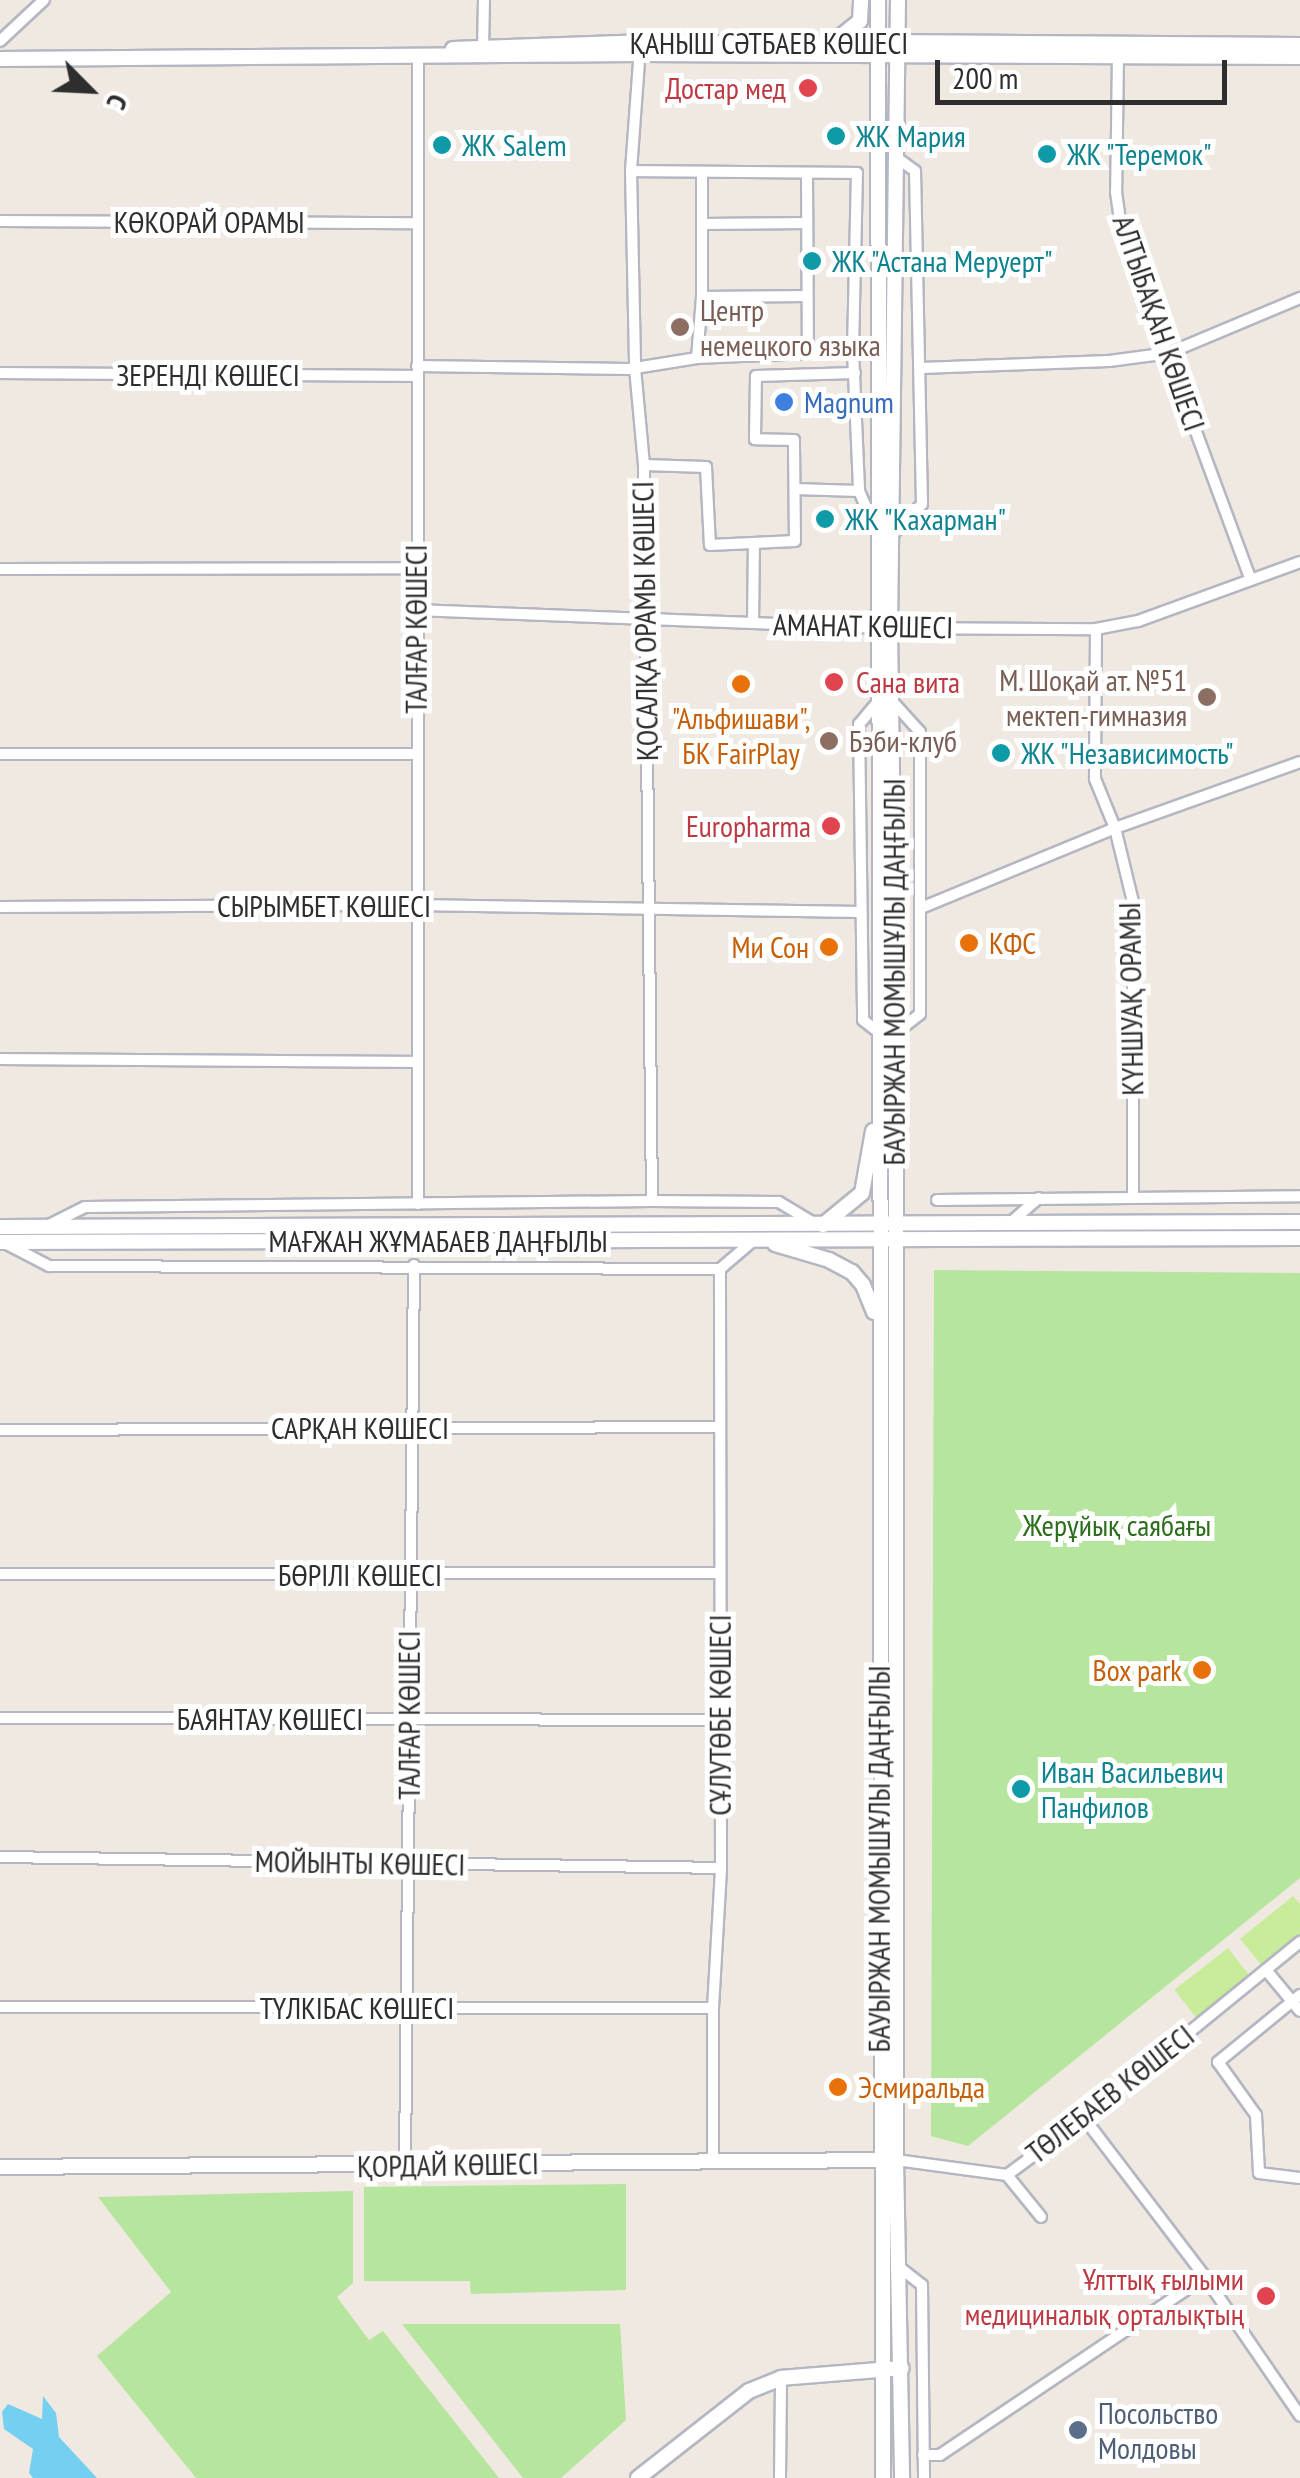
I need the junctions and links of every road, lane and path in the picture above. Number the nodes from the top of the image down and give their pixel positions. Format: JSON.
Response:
{"nodes":[{"id":1,"x":44,"y":0,"type":"edge"},
{"id":2,"x":484,"y":0,"type":"edge"},
{"id":3,"x":862,"y":0,"type":"edge"},
{"id":4,"x":878,"y":0,"type":"edge"},
{"id":5,"x":898,"y":0,"type":"edge"},
{"id":6,"x":0,"y":41,"type":"edge"},
{"id":7,"x":1300,"y":45,"type":"edge"},
{"id":8,"x":818,"y":46,"type":"junction"},
{"id":9,"x":640,"y":48,"type":"junction"},
{"id":10,"x":878,"y":48,"type":"junction"},
{"id":11,"x":898,"y":48,"type":"junction"},
{"id":12,"x":483,"y":51,"type":"junction"},
{"id":13,"x":418,"y":54,"type":"junction"},
{"id":14,"x":1118,"y":57,"type":"junction"},
{"id":15,"x":1300,"y":57,"type":"edge"},
{"id":16,"x":0,"y":59,"type":"edge"},
{"id":17,"x":897,"y":158,"type":"junction"},
{"id":18,"x":632,"y":171,"type":"junction"},
{"id":19,"x":702,"y":173,"type":"junction"},
{"id":20,"x":807,"y":174,"type":"junction"},
{"id":21,"x":0,"y":221,"type":"edge"},
{"id":22,"x":418,"y":223,"type":"junction"},
{"id":23,"x":808,"y":223,"type":"junction"},
{"id":24,"x":702,"y":224,"type":"junction"},
{"id":25,"x":855,"y":250,"type":"junction"},
{"id":26,"x":877,"y":250,"type":"junction"},
{"id":27,"x":808,"y":296,"type":"junction"},
{"id":28,"x":702,"y":297,"type":"junction"},
{"id":29,"x":1300,"y":298,"type":"edge"},
{"id":30,"x":808,"y":351,"type":"junction"},
{"id":31,"x":852,"y":351,"type":"junction"},
{"id":32,"x":1169,"y":353,"type":"junction"},
{"id":33,"x":697,"y":358,"type":"junction"},
{"id":34,"x":636,"y":368,"type":"junction"},
{"id":35,"x":920,"y":368,"type":"junction"},
{"id":36,"x":417,"y":371,"type":"junction"},
{"id":37,"x":0,"y":373,"type":"edge"},
{"id":38,"x":855,"y":373,"type":"junction"},
{"id":39,"x":644,"y":466,"type":"junction"},
{"id":40,"x":795,"y":489,"type":"junction"},
{"id":41,"x":859,"y":491,"type":"junction"},
{"id":42,"x":884,"y":533,"type":"junction"},
{"id":43,"x":754,"y":543,"type":"junction"},
{"id":44,"x":1300,"y":562,"type":"edge"},
{"id":45,"x":416,"y":568,"type":"junction"},
{"id":46,"x":0,"y":569,"type":"edge"},
{"id":47,"x":1251,"y":580,"type":"junction"},
{"id":48,"x":415,"y":610,"type":"junction"},
{"id":49,"x":646,"y":619,"type":"junction"},
{"id":50,"x":753,"y":624,"type":"junction"},
{"id":51,"x":883,"y":628,"type":"junction"},
{"id":52,"x":1096,"y":629,"type":"junction"},
{"id":53,"x":893,"y":702,"type":"junction"},
{"id":54,"x":876,"y":704,"type":"junction"},
{"id":55,"x":0,"y":754,"type":"edge"},
{"id":56,"x":416,"y":754,"type":"junction"},
{"id":57,"x":1300,"y":762,"type":"edge"},
{"id":58,"x":1115,"y":828,"type":"junction"},
{"id":59,"x":416,"y":905,"type":"junction"},
{"id":60,"x":0,"y":906,"type":"edge"},
{"id":61,"x":921,"y":908,"type":"junction"},
{"id":62,"x":648,"y":909,"type":"junction"},
{"id":63,"x":861,"y":912,"type":"junction"},
{"id":64,"x":878,"y":1031,"type":"junction"},
{"id":65,"x":896,"y":1033,"type":"junction"},
{"id":66,"x":0,"y":1059,"type":"edge"},
{"id":67,"x":417,"y":1062,"type":"junction"},
{"id":68,"x":878,"y":1116,"type":"junction"},
{"id":69,"x":1133,"y":1196,"type":"junction"},
{"id":70,"x":1300,"y":1196,"type":"edge"},
{"id":71,"x":1040,"y":1197,"type":"junction"},
{"id":72,"x":937,"y":1200,"type":"dead end"},
{"id":73,"x":652,"y":1201,"type":"junction"},
{"id":74,"x":418,"y":1204,"type":"junction"},
{"id":75,"x":1300,"y":1222,"type":"edge"},
{"id":76,"x":1008,"y":1224,"type":"junction"},
{"id":77,"x":820,"y":1225,"type":"junction"},
{"id":78,"x":45,"y":1227,"type":"junction"},
{"id":79,"x":877,"y":1232,"type":"junction"},
{"id":80,"x":893,"y":1232,"type":"junction"},
{"id":81,"x":1,"y":1237,"type":"edge"},
{"id":82,"x":1300,"y":1238,"type":"edge"},
{"id":83,"x":760,"y":1240,"type":"junction"},
{"id":84,"x":414,"y":1265,"type":"junction"},
{"id":85,"x":720,"y":1268,"type":"junction"},
{"id":86,"x":878,"y":1322,"type":"junction"},
{"id":87,"x":414,"y":1428,"type":"junction"},
{"id":88,"x":720,"y":1428,"type":"junction"},
{"id":89,"x":0,"y":1430,"type":"edge"},
{"id":90,"x":720,"y":1573,"type":"junction"},
{"id":91,"x":0,"y":1574,"type":"edge"},
{"id":92,"x":410,"y":1576,"type":"junction"},
{"id":93,"x":0,"y":1718,"type":"edge"},
{"id":94,"x":408,"y":1720,"type":"junction"},
{"id":95,"x":720,"y":1720,"type":"junction"},
{"id":96,"x":0,"y":1856,"type":"edge"},
{"id":97,"x":409,"y":1864,"type":"junction"},
{"id":98,"x":721,"y":1868,"type":"junction"},
{"id":99,"x":1300,"y":1942,"type":"edge"},
{"id":100,"x":1266,"y":1970,"type":"junction"},
{"id":101,"x":1297,"y":2003,"type":"edge"},
{"id":102,"x":0,"y":2006,"type":"edge"},
{"id":103,"x":406,"y":2008,"type":"junction"},
{"id":104,"x":713,"y":2008,"type":"junction"},
{"id":105,"x":1084,"y":2118,"type":"junction"},
{"id":106,"x":879,"y":2160,"type":"junction"},
{"id":107,"x":896,"y":2160,"type":"junction"},
{"id":108,"x":713,"y":2161,"type":"junction"},
{"id":109,"x":405,"y":2166,"type":"junction"},
{"id":110,"x":0,"y":2167,"type":"edge"},
{"id":111,"x":1007,"y":2175,"type":"junction"},
{"id":112,"x":1300,"y":2178,"type":"edge"},
{"id":113,"x":1040,"y":2217,"type":"dead end"},
{"id":114,"x":900,"y":2267,"type":"junction"},
{"id":115,"x":1206,"y":2278,"type":"junction"},
{"id":116,"x":902,"y":2368,"type":"junction"},
{"id":117,"x":882,"y":2369,"type":"junction"},
{"id":118,"x":781,"y":2378,"type":"junction"},
{"id":119,"x":1300,"y":2416,"type":"edge"},
{"id":120,"x":924,"y":2455,"type":"junction"},
{"id":121,"x":638,"y":2478,"type":"edge"},
{"id":122,"x":780,"y":2478,"type":"edge"},
{"id":123,"x":883,"y":2478,"type":"edge"},
{"id":124,"x":902,"y":2478,"type":"edge"},
{"id":125,"x":924,"y":2478,"type":"edge"}],
"edges":[{"from":1,"to":6,"type":"street"},
{"from":2,"to":12,"type":"street"},
{"from":3,"to":8,"type":"main road"},
{"from":4,"to":10,"type":"main road","name":"БАУЫРЖАН МОМЫШҰЛЫ ДАҢҒЫЛЫ"},
{"from":5,"to":11,"type":"main road","name":"БАУЫРЖАН МОМЫШҰЛЫ ДАҢҒЫЛЫ"},
{"from":7,"to":11,"type":"main road","name":"ҚАНЫШ СӘТБАЕВ КӨШЕСІ"},
{"from":8,"to":9,"type":"main road","name":"ҚАНЫШ СӘТБАЕВ КӨШЕСІ"},
{"from":8,"to":10,"type":"main road","name":"ҚАНЫШ СӘТБАЕВ КӨШЕСІ"},
{"from":9,"to":10,"type":"main road","name":"ҚАНЫШ СӘТБАЕВ КӨШЕСІ"},
{"from":9,"to":12,"type":"main road","name":"ҚАНЫШ СӘТБАЕВ КӨШЕСІ"},
{"from":9,"to":18,"type":"street","name":"ҚОСАЛҚА ОРАМЫ КӨШЕСІ"},
{"from":10,"to":11,"type":"main road","name":"ҚАНЫШ СӘТБАЕВ КӨШЕСІ"},
{"from":10,"to":26,"type":"main road","name":"БАУЫРЖАН МОМЫШҰЛЫ ДАҢҒЫЛЫ"},
{"from":11,"to":14,"type":"main road","name":"ҚАНЫШ СӘТБАЕВ КӨШЕСІ"},
{"from":11,"to":17,"type":"main road","name":"БАУЫРЖАН МОМЫШҰЛЫ ДАҢҒЫЛЫ"},
{"from":12,"to":13,"type":"main road","name":"ҚАНЫШ СӘТБАЕВ КӨШЕСІ"},
{"from":13,"to":16,"type":"main road","name":"ҚАНЫШ СӘТБАЕВ КӨШЕСІ"},
{"from":13,"to":22,"type":"street","name":"ТАЛҒАР КӨШЕСІ"},
{"from":14,"to":15,"type":"main road","name":"ҚАНЫШ СӘТБАЕВ КӨШЕСІ"},
{"from":14,"to":32,"type":"street","name":"АЛТЫБАҚАН КӨШЕСІ"},
{"from":17,"to":35,"type":"street"},
{"from":17,"to":42,"type":"main road","name":"БАУЫРЖАН МОМЫШҰЛЫ ДАҢҒЫЛЫ"},
{"from":18,"to":19,"type":"street"},
{"from":18,"to":34,"type":"street","name":"ҚОСАЛҚА ОРАМЫ КӨШЕСІ"},
{"from":19,"to":20,"type":"street"},
{"from":19,"to":24,"type":"street"},
{"from":20,"to":23,"type":"street"},
{"from":20,"to":25,"type":"street"},
{"from":21,"to":22,"type":"street","name":"КӨКОРАЙ ОРАМЫ"},
{"from":22,"to":36,"type":"street","name":"ТАЛҒАР КӨШЕСІ"},
{"from":23,"to":24,"type":"street"},
{"from":23,"to":27,"type":"street"},
{"from":24,"to":28,"type":"street"},
{"from":25,"to":26,"type":"street"},
{"from":25,"to":31,"type":"street"},
{"from":26,"to":42,"type":"main road","name":"БАУЫРЖАН МОМЫШҰЛЫ ДАҢҒЫЛЫ"},
{"from":27,"to":28,"type":"street"},
{"from":27,"to":30,"type":"street"},
{"from":28,"to":33,"type":"street"},
{"from":29,"to":32,"type":"street"},
{"from":30,"to":31,"type":"street","name":"ЗЕРЕНДІ КӨШЕСІ"},
{"from":30,"to":33,"type":"street","name":"ЗЕРЕНДІ КӨШЕСІ"},
{"from":31,"to":38,"type":"street"},
{"from":32,"to":35,"type":"street"},
{"from":32,"to":47,"type":"street","name":"АЛТЫБАҚАН КӨШЕСІ"},
{"from":33,"to":34,"type":"street","name":"ЗЕРЕНДІ КӨШЕСІ"},
{"from":34,"to":36,"type":"street","name":"ЗЕРЕНДІ КӨШЕСІ"},
{"from":34,"to":39,"type":"street","name":"ҚОСАЛҚА ОРАМЫ КӨШЕСІ"},
{"from":35,"to":42,"type":"street"},
{"from":36,"to":37,"type":"street","name":"ЗЕРЕНДІ КӨШЕСІ"},
{"from":36,"to":45,"type":"street","name":"ТАЛҒАР КӨШЕСІ"},
{"from":38,"to":40,"type":"street"},
{"from":38,"to":41,"type":"street"},
{"from":39,"to":43,"type":"street"},
{"from":39,"to":49,"type":"street","name":"ҚОСАЛҚА ОРАМЫ КӨШЕСІ"},
{"from":40,"to":41,"type":"street"},
{"from":40,"to":43,"type":"street"},
{"from":41,"to":42,"type":"street"},
{"from":42,"to":51,"type":"main road","name":"БАУЫРЖАН МОМЫШҰЛЫ ДАҢҒЫЛЫ"},
{"from":43,"to":50,"type":"street"},
{"from":44,"to":47,"type":"street","name":"АМАНАТ КӨШЕСІ"},
{"from":45,"to":46,"type":"street"},
{"from":45,"to":48,"type":"street","name":"ТАЛҒАР КӨШЕСІ"},
{"from":47,"to":52,"type":"street","name":"АМАНАТ КӨШЕСІ"},
{"from":48,"to":49,"type":"street","name":"АМАНАТ КӨШЕСІ"},
{"from":48,"to":56,"type":"street","name":"ТАЛҒАР КӨШЕСІ"},
{"from":49,"to":50,"type":"street","name":"АМАНАТ КӨШЕСІ"},
{"from":49,"to":62,"type":"street","name":"ҚОСАЛҚА ОРАМЫ КӨШЕСІ"},
{"from":50,"to":51,"type":"street","name":"АМАНАТ КӨШЕСІ"},
{"from":51,"to":52,"type":"street","name":"АМАНАТ КӨШЕСІ"},
{"from":51,"to":53,"type":"main road","name":"БАУЫРЖАН МОМЫШҰЛЫ ДАҢҒЫЛЫ"},
{"from":51,"to":54,"type":"main road","name":"БАУЫРЖАН МОМЫШҰЛЫ ДАҢҒЫЛЫ"},
{"from":52,"to":58,"type":"street","name":"КҮНШУАҚ ОРАМЫ"},
{"from":53,"to":61,"type":"street"},
{"from":53,"to":65,"type":"main road","name":"БАУЫРЖАН МОМЫШҰЛЫ ДАҢҒЫЛЫ"},
{"from":54,"to":63,"type":"street"},
{"from":54,"to":64,"type":"main road","name":"БАУЫРЖАН МОМЫШҰЛЫ ДАҢҒЫЛЫ"},
{"from":55,"to":56,"type":"street"},
{"from":56,"to":59,"type":"street","name":"ТАЛҒАР КӨШЕСІ"},
{"from":57,"to":58,"type":"street"},
{"from":58,"to":61,"type":"street"},
{"from":58,"to":69,"type":"street","name":"КҮНШУАҚ ОРАМЫ"},
{"from":59,"to":60,"type":"street","name":"СЫРЫМБЕТ КӨШЕСІ"},
{"from":59,"to":62,"type":"street","name":"СЫРЫМБЕТ КӨШЕСІ"},
{"from":59,"to":67,"type":"street","name":"ТАЛҒАР КӨШЕСІ"},
{"from":61,"to":65,"type":"street"},
{"from":62,"to":63,"type":"street","name":"СЫРЫМБЕТ КӨШЕСІ"},
{"from":62,"to":73,"type":"street","name":"ҚОСАЛҚА ОРАМЫ КӨШЕСІ"},
{"from":63,"to":64,"type":"street"},
{"from":64,"to":68,"type":"main road","name":"БАУЫРЖАН МОМЫШҰЛЫ ДАҢҒЫЛЫ"},
{"from":65,"to":80,"type":"main road","name":"БАУЫРЖАН МОМЫШҰЛЫ ДАҢҒЫЛЫ"},
{"from":66,"to":67,"type":"street"},
{"from":67,"to":74,"type":"street","name":"ТАЛҒАР КӨШЕСІ"},
{"from":68,"to":77,"type":"main road"},
{"from":68,"to":79,"type":"main road","name":"БАУЫРЖАН МОМЫШҰЛЫ ДАҢҒЫЛЫ"},
{"from":69,"to":70,"type":"street"},
{"from":69,"to":71,"type":"street"},
{"from":71,"to":72,"type":"street"},
{"from":71,"to":76,"type":"street"},
{"from":73,"to":74,"type":"street","name":"МАҒЖАН ЖҰМАБАЕВ ДАҢҒЫЛЫ"},
{"from":73,"to":77,"type":"street","name":"МАҒЖАН ЖҰМАБАЕВ ДАҢҒЫЛЫ"},
{"from":74,"to":78,"type":"street","name":"МАҒЖАН ЖҰМАБАЕВ ДАҢҒЫЛЫ"},
{"from":75,"to":76,"type":"main road"},
{"from":76,"to":80,"type":"main road"},
{"from":77,"to":78,"type":"main road","name":"МАҒЖАН ЖҰМАБАЕВ ДАҢҒЫЛЫ"},
{"from":77,"to":79,"type":"main road","name":"МАҒЖАН ЖҰМАБАЕВ ДАҢҒЫЛЫ"},
{"from":78,"to":81,"type":"main road","name":"МАҒЖАН ЖҰМАБАЕВ ДАҢҒЫЛЫ"},
{"from":79,"to":80,"type":"main road"},
{"from":79,"to":83,"type":"main road","name":"МАҒЖАН ЖҰМАБАЕВ ДАҢҒЫЛЫ"},
{"from":79,"to":86,"type":"main road","name":"БАУЫРЖАН МОМЫШҰЛЫ ДАҢҒЫЛЫ"},
{"from":80,"to":82,"type":"main road"},
{"from":80,"to":107,"type":"main road","name":"БАУЫРЖАН МОМЫШҰЛЫ ДАҢҒЫЛЫ"},
{"from":81,"to":83,"type":"main road","name":"МАҒЖАН ЖҰМАБАЕВ ДАҢҒЫЛЫ"},
{"from":81,"to":84,"type":"street"},
{"from":83,"to":85,"type":"street"},
{"from":83,"to":86,"type":"main road"},
{"from":84,"to":85,"type":"street"},
{"from":84,"to":87,"type":"street","name":"ТАЛҒАР КӨШЕСІ"},
{"from":85,"to":88,"type":"street","name":"СҰЛУТӨБЕ КӨШЕСІ"},
{"from":86,"to":106,"type":"main road","name":"БАУЫРЖАН МОМЫШҰЛЫ ДАҢҒЫЛЫ"},
{"from":87,"to":88,"type":"street","name":"САРҚАН КӨШЕСІ"},
{"from":87,"to":89,"type":"street","name":"САРҚАН КӨШЕСІ"},
{"from":87,"to":92,"type":"street","name":"ТАЛҒАР КӨШЕСІ"},
{"from":88,"to":90,"type":"street","name":"СҰЛУТӨБЕ КӨШЕСІ"},
{"from":90,"to":92,"type":"street","name":"БӨРІЛІ КӨШЕСІ"},
{"from":90,"to":95,"type":"street","name":"СҰЛУТӨБЕ КӨШЕСІ"},
{"from":91,"to":92,"type":"street","name":"БӨРІЛІ КӨШЕСІ"},
{"from":92,"to":94,"type":"street","name":"ТАЛҒАР КӨШЕСІ"},
{"from":93,"to":94,"type":"street","name":"БАЯНТАУ КӨШЕСІ"},
{"from":94,"to":95,"type":"street","name":"БАЯНТАУ КӨШЕСІ"},
{"from":94,"to":97,"type":"street","name":"ТАЛҒАР КӨШЕСІ"},
{"from":95,"to":98,"type":"street","name":"СҰЛУТӨБЕ КӨШЕСІ"},
{"from":96,"to":97,"type":"street","name":"МОЙЫНТЫ КӨШЕСІ"},
{"from":97,"to":98,"type":"street","name":"МОЙЫНТЫ КӨШЕСІ"},
{"from":97,"to":103,"type":"street","name":"ТАЛҒАР КӨШЕСІ"},
{"from":98,"to":104,"type":"street","name":"СҰЛУТӨБЕ КӨШЕСІ"},
{"from":99,"to":100,"type":"street","name":"ТӨЛЕБАЕВ КӨШЕСІ"},
{"from":100,"to":101,"type":"street"},
{"from":100,"to":105,"type":"street","name":"ТӨЛЕБАЕВ КӨШЕСІ"},
{"from":101,"to":112,"type":"street"},
{"from":102,"to":103,"type":"street","name":"ТҮЛКІБАС КӨШЕСІ"},
{"from":103,"to":104,"type":"street","name":"ТҮЛКІБАС КӨШЕСІ"},
{"from":103,"to":109,"type":"street","name":"ТАЛҒАР КӨШЕСІ"},
{"from":104,"to":108,"type":"street","name":"СҰЛУТӨБЕ КӨШЕСІ"},
{"from":105,"to":111,"type":"street","name":"ТӨЛЕБАЕВ КӨШЕСІ"},
{"from":105,"to":115,"type":"street"},
{"from":106,"to":107,"type":"main road","name":"ҚОРДАЙ КӨШЕСІ"},
{"from":106,"to":108,"type":"main road","name":"ҚОРДАЙ КӨШЕСІ"},
{"from":106,"to":117,"type":"main road","name":"БАУЫРЖАН МОМЫШҰЛЫ ДАҢҒЫЛЫ"},
{"from":107,"to":111,"type":"street","name":"ТӨЛЕБАЕВ КӨШЕСІ"},
{"from":107,"to":114,"type":"main road","name":"БАУЫРЖАН МОМЫШҰЛЫ ДАҢҒЫЛЫ"},
{"from":108,"to":109,"type":"main road","name":"ҚОРДАЙ КӨШЕСІ"},
{"from":109,"to":110,"type":"main road","name":"ҚОРДАЙ КӨШЕСІ"},
{"from":111,"to":113,"type":"street"},
{"from":114,"to":116,"type":"main road","name":"БАУЫРЖАН МОМЫШҰЛЫ ДАҢҒЫЛЫ"},
{"from":114,"to":120,"type":"street"},
{"from":115,"to":119,"type":"street"},
{"from":115,"to":120,"type":"street"},
{"from":116,"to":117,"type":"main road"},
{"from":116,"to":124,"type":"main road","name":"БАУЫРЖАН МОМЫШҰЛЫ ДАҢҒЫЛЫ"},
{"from":117,"to":118,"type":"main road"},
{"from":117,"to":123,"type":"main road","name":"БАУЫРЖАН МОМЫШҰЛЫ ДАҢҒЫЛЫ"},
{"from":118,"to":121,"type":"main road"},
{"from":118,"to":122,"type":"street"},
{"from":120,"to":125,"type":"street"}]}
